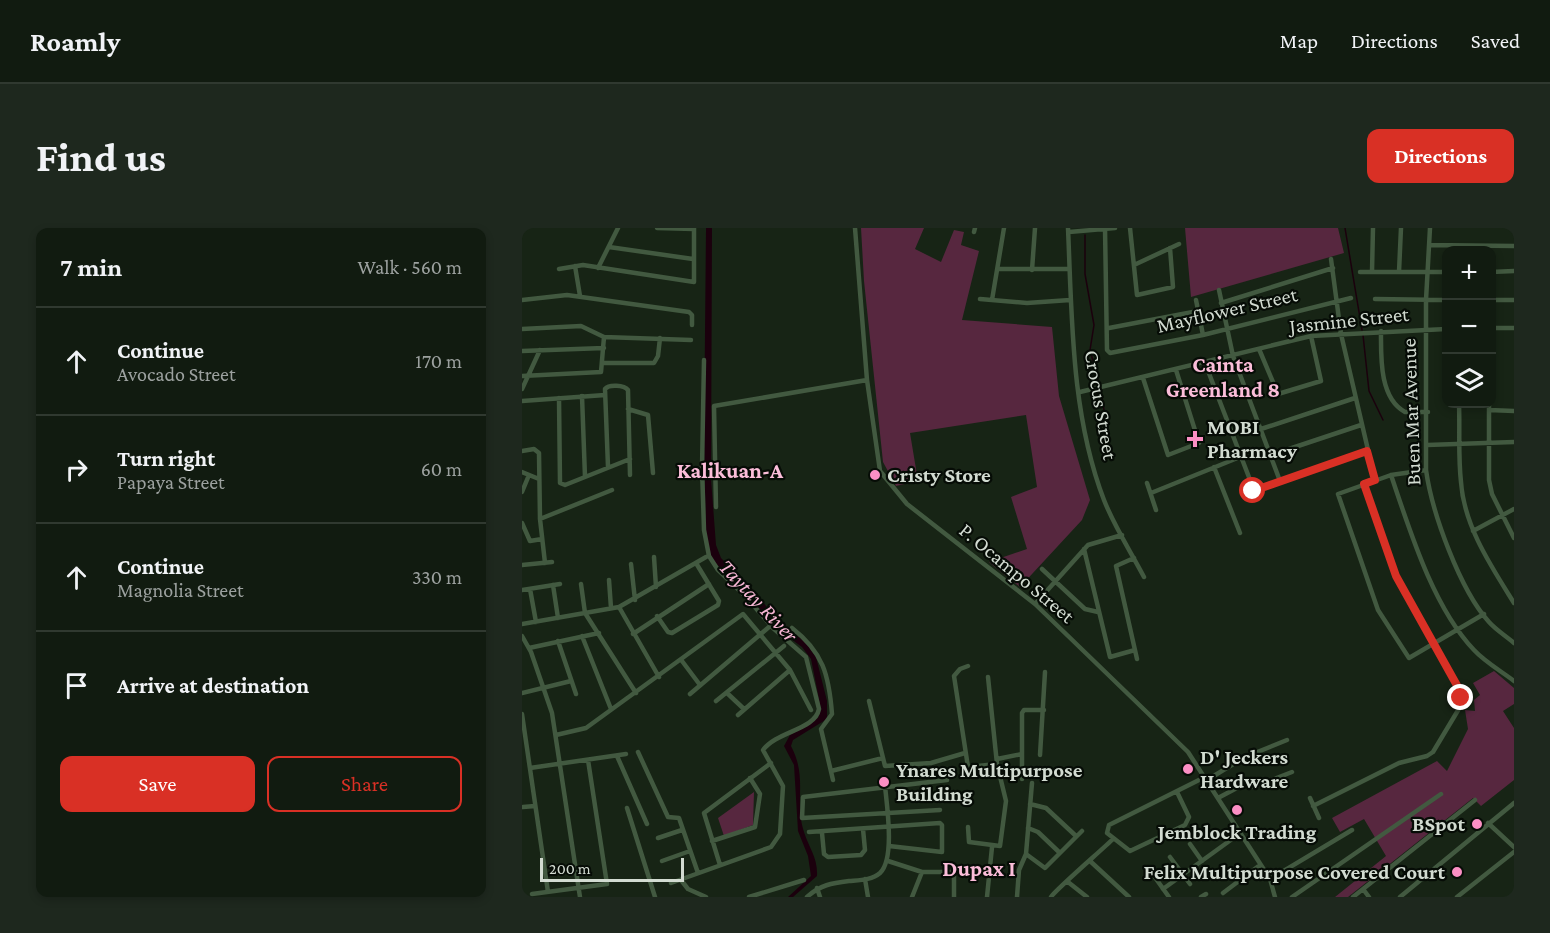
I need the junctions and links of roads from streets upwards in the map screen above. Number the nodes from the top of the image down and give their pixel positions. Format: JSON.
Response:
{"nodes":[{"id":1,"x":618,"y":228,"type":"edge"},
{"id":2,"x":657,"y":228,"type":"edge"},
{"id":3,"x":694,"y":228,"type":"edge"},
{"id":4,"x":855,"y":228,"type":"edge"},
{"id":5,"x":1004,"y":228,"type":"edge"},
{"id":6,"x":1035,"y":228,"type":"edge"},
{"id":7,"x":1115,"y":228,"type":"edge"},
{"id":8,"x":1130,"y":228,"type":"edge"},
{"id":9,"x":1373,"y":228,"type":"edge"},
{"id":10,"x":1401,"y":228,"type":"edge"},
{"id":11,"x":1430,"y":228,"type":"edge"},
{"id":12,"x":1105,"y":229,"type":"edge"},
{"id":13,"x":1069,"y":230,"type":"edge"},
{"id":14,"x":1179,"y":244,"type":"dead end"},
{"id":15,"x":1429,"y":245,"type":"junction"},
{"id":16,"x":1514,"y":246,"type":"edge"},
{"id":17,"x":609,"y":247,"type":"junction"},
{"id":18,"x":1170,"y":248,"type":"junction"},
{"id":19,"x":693,"y":259,"type":"junction"},
{"id":20,"x":1331,"y":259,"type":"dead end"},
{"id":21,"x":1134,"y":265,"type":"junction"},
{"id":22,"x":576,"y":266,"type":"junction"},
{"id":23,"x":598,"y":268,"type":"junction"},
{"id":24,"x":1333,"y":268,"type":"junction"},
{"id":25,"x":559,"y":269,"type":"dead end"},
{"id":26,"x":997,"y":269,"type":"junction"},
{"id":27,"x":1069,"y":269,"type":"junction"},
{"id":28,"x":1032,"y":270,"type":"junction"},
{"id":29,"x":1360,"y":272,"type":"dead end"},
{"id":30,"x":1372,"y":272,"type":"junction"},
{"id":31,"x":1399,"y":272,"type":"junction"},
{"id":32,"x":1428,"y":272,"type":"junction"},
{"id":33,"x":1442,"y":272,"type":"edge"},
{"id":34,"x":1496,"y":272,"type":"edge"},
{"id":35,"x":1514,"y":272,"type":"edge"},
{"id":36,"x":1218,"y":290,"type":"dead end"},
{"id":37,"x":580,"y":296,"type":"junction"},
{"id":38,"x":1351,"y":298,"type":"dead end"},
{"id":39,"x":980,"y":299,"type":"dead end"},
{"id":40,"x":1375,"y":299,"type":"dead end"},
{"id":41,"x":522,"y":300,"type":"edge"},
{"id":42,"x":992,"y":300,"type":"junction"},
{"id":43,"x":1070,"y":300,"type":"junction"},
{"id":44,"x":1196,"y":300,"type":"dead end"},
{"id":45,"x":1338,"y":300,"type":"junction"},
{"id":46,"x":1426,"y":300,"type":"junction"},
{"id":47,"x":1442,"y":300,"type":"edge"},
{"id":48,"x":1496,"y":300,"type":"edge"},
{"id":49,"x":1514,"y":300,"type":"edge"},
{"id":50,"x":1221,"y":303,"type":"junction"},
{"id":51,"x":1198,"y":311,"type":"junction"},
{"id":52,"x":692,"y":325,"type":"dead end"},
{"id":53,"x":1109,"y":328,"type":"junction"},
{"id":54,"x":1496,"y":328,"type":"edge"},
{"id":55,"x":1514,"y":328,"type":"edge"},
{"id":56,"x":522,"y":329,"type":"edge"},
{"id":57,"x":1228,"y":329,"type":"junction"},
{"id":58,"x":1425,"y":329,"type":"junction"},
{"id":59,"x":1442,"y":329,"type":"edge"},
{"id":60,"x":1381,"y":331,"type":"junction"},
{"id":61,"x":1341,"y":334,"type":"junction"},
{"id":62,"x":1203,"y":335,"type":"junction"},
{"id":63,"x":1311,"y":336,"type":"junction"},
{"id":64,"x":604,"y":337,"type":"junction"},
{"id":65,"x":660,"y":338,"type":"junction"},
{"id":66,"x":691,"y":340,"type":"dead end"},
{"id":67,"x":604,"y":348,"type":"junction"},
{"id":68,"x":1259,"y":349,"type":"junction"},
{"id":69,"x":540,"y":350,"type":"junction"},
{"id":70,"x":522,"y":351,"type":"edge"},
{"id":71,"x":1233,"y":356,"type":"junction"},
{"id":72,"x":704,"y":360,"type":"dead end"},
{"id":73,"x":603,"y":363,"type":"junction"},
{"id":74,"x":1205,"y":363,"type":"junction"},
{"id":75,"x":1176,"y":370,"type":"junction"},
{"id":76,"x":525,"y":376,"type":"edge"},
{"id":77,"x":1143,"y":378,"type":"junction"},
{"id":78,"x":867,"y":380,"type":"junction"},
{"id":79,"x":522,"y":389,"type":"edge"},
{"id":80,"x":1080,"y":392,"type":"junction"},
{"id":81,"x":605,"y":394,"type":"junction"},
{"id":82,"x":582,"y":396,"type":"junction"},
{"id":83,"x":559,"y":398,"type":"junction"},
{"id":84,"x":1355,"y":398,"type":"junction"},
{"id":85,"x":522,"y":401,"type":"edge"},
{"id":86,"x":1459,"y":408,"type":"edge"},
{"id":87,"x":628,"y":409,"type":"junction"},
{"id":88,"x":1489,"y":410,"type":"joint"},
{"id":89,"x":1514,"y":411,"type":"edge"},
{"id":90,"x":1428,"y":412,"type":"junction"},
{"id":91,"x":1361,"y":425,"type":"junction"},
{"id":92,"x":1261,"y":429,"type":"junction"},
{"id":93,"x":1488,"y":441,"type":"junction"},
{"id":94,"x":1514,"y":442,"type":"edge"},
{"id":95,"x":1461,"y":443,"type":"junction"},
{"id":96,"x":1427,"y":445,"type":"junction"},
{"id":97,"x":522,"y":451,"type":"edge"},
{"id":98,"x":1367,"y":451,"type":"junction"},
{"id":99,"x":1271,"y":455,"type":"junction"},
{"id":100,"x":1240,"y":457,"type":"junction"},
{"id":101,"x":630,"y":459,"type":"junction"},
{"id":102,"x":608,"y":467,"type":"junction"},
{"id":103,"x":1214,"y":467,"type":"junction"},
{"id":104,"x":1426,"y":470,"type":"junction"},
{"id":105,"x":522,"y":472,"type":"edge"},
{"id":106,"x":652,"y":473,"type":"dead end"},
{"id":107,"x":529,"y":475,"type":"junction"},
{"id":108,"x":630,"y":475,"type":"dead end"},
{"id":109,"x":1391,"y":475,"type":"junction"},
{"id":110,"x":585,"y":477,"type":"junction"},
{"id":111,"x":539,"y":479,"type":"junction"},
{"id":112,"x":1375,"y":480,"type":"junction"},
{"id":113,"x":1280,"y":481,"type":"junction"},
{"id":114,"x":1147,"y":483,"type":"dead end"},
{"id":115,"x":1364,"y":484,"type":"junction"},
{"id":116,"x":612,"y":490,"type":"dead end"},
{"id":117,"x":1253,"y":491,"type":"junction"},
{"id":118,"x":522,"y":492,"type":"edge"},
{"id":119,"x":1151,"y":493,"type":"junction"},
{"id":120,"x":1257,"y":498,"type":"dead end"},
{"id":121,"x":716,"y":507,"type":"dead end"},
{"id":122,"x":1514,"y":509,"type":"edge"},
{"id":123,"x":1156,"y":510,"type":"dead end"},
{"id":124,"x":1503,"y":515,"type":"junction"},
{"id":125,"x":540,"y":519,"type":"junction"},
{"id":126,"x":522,"y":524,"type":"edge"},
{"id":127,"x":1473,"y":531,"type":"junction"},
{"id":128,"x":1240,"y":533,"type":"dead end"},
{"id":129,"x":1122,"y":535,"type":"junction"},
{"id":130,"x":1514,"y":538,"type":"edge"},
{"id":131,"x":542,"y":539,"type":"junction"},
{"id":132,"x":1084,"y":549,"type":"junction"},
{"id":133,"x":654,"y":557,"type":"dead end"},
{"id":134,"x":706,"y":557,"type":"dead end"},
{"id":135,"x":1134,"y":558,"type":"junction"},
{"id":136,"x":552,"y":562,"type":"dead end"},
{"id":137,"x":545,"y":563,"type":"junction"},
{"id":138,"x":696,"y":563,"type":"junction"},
{"id":139,"x":631,"y":564,"type":"dead end"},
{"id":140,"x":522,"y":565,"type":"edge"},
{"id":141,"x":1042,"y":569,"type":"dead end"},
{"id":142,"x":1144,"y":577,"type":"dead end"},
{"id":143,"x":609,"y":580,"type":"dead end"},
{"id":144,"x":1056,"y":581,"type":"junction"},
{"id":145,"x":560,"y":584,"type":"dead end"},
{"id":146,"x":581,"y":584,"type":"dead end"},
{"id":147,"x":709,"y":584,"type":"junction"},
{"id":148,"x":553,"y":585,"type":"junction"},
{"id":149,"x":656,"y":587,"type":"junction"},
{"id":150,"x":522,"y":590,"type":"edge"},
{"id":151,"x":530,"y":590,"type":"junction"},
{"id":152,"x":635,"y":600,"type":"junction"},
{"id":153,"x":1514,"y":603,"type":"edge"},
{"id":154,"x":1035,"y":604,"type":"junction"},
{"id":155,"x":620,"y":607,"type":"junction"},
{"id":156,"x":611,"y":608,"type":"junction"},
{"id":157,"x":1098,"y":612,"type":"junction"},
{"id":158,"x":585,"y":613,"type":"junction"},
{"id":159,"x":1484,"y":614,"type":"junction"},
{"id":160,"x":657,"y":616,"type":"junction"},
{"id":161,"x":558,"y":618,"type":"junction"},
{"id":162,"x":536,"y":622,"type":"junction"},
{"id":163,"x":522,"y":624,"type":"edge"},
{"id":164,"x":769,"y":627,"type":"dead end"},
{"id":165,"x":792,"y":628,"type":"dead end"},
{"id":166,"x":1459,"y":630,"type":"junction"},
{"id":167,"x":599,"y":633,"type":"junction"},
{"id":168,"x":633,"y":634,"type":"junction"},
{"id":169,"x":760,"y":635,"type":"junction"},
{"id":170,"x":522,"y":636,"type":"edge"},
{"id":171,"x":582,"y":636,"type":"junction"},
{"id":172,"x":1513,"y":640,"type":"edge"},
{"id":173,"x":558,"y":641,"type":"junction"},
{"id":174,"x":1434,"y":644,"type":"junction"},
{"id":175,"x":784,"y":645,"type":"dead end"},
{"id":176,"x":529,"y":648,"type":"junction"},
{"id":177,"x":1135,"y":650,"type":"junction"},
{"id":178,"x":775,"y":653,"type":"junction"},
{"id":179,"x":1137,"y":659,"type":"dead end"},
{"id":180,"x":682,"y":661,"type":"junction"},
{"id":181,"x":968,"y":666,"type":"dead end"},
{"id":182,"x":790,"y":670,"type":"junction"},
{"id":183,"x":1045,"y":672,"type":"dead end"},
{"id":184,"x":988,"y":676,"type":"dead end"},
{"id":185,"x":659,"y":677,"type":"junction"},
{"id":186,"x":571,"y":681,"type":"junction"},
{"id":187,"x":1514,"y":681,"type":"edge"},
{"id":188,"x":700,"y":685,"type":"junction"},
{"id":189,"x":543,"y":688,"type":"junction"},
{"id":190,"x":522,"y":693,"type":"edge"},
{"id":191,"x":636,"y":693,"type":"junction"},
{"id":192,"x":727,"y":693,"type":"junction"},
{"id":193,"x":576,"y":694,"type":"dead end"},
{"id":194,"x":690,"y":694,"type":"dead end"},
{"id":195,"x":716,"y":701,"type":"dead end"},
{"id":196,"x":869,"y":701,"type":"dead end"},
{"id":197,"x":611,"y":709,"type":"junction"},
{"id":198,"x":744,"y":709,"type":"junction"},
{"id":199,"x":811,"y":710,"type":"dead end"},
{"id":200,"x":1044,"y":710,"type":"junction"},
{"id":201,"x":522,"y":714,"type":"edge"},
{"id":202,"x":738,"y":715,"type":"dead end"},
{"id":203,"x":556,"y":735,"type":"junction"},
{"id":204,"x":1287,"y":740,"type":"dead end"},
{"id":205,"x":638,"y":752,"type":"dead end"},
{"id":206,"x":965,"y":753,"type":"junction"},
{"id":207,"x":626,"y":754,"type":"dead end"},
{"id":208,"x":1022,"y":754,"type":"junction"},
{"id":209,"x":1040,"y":755,"type":"dead end"},
{"id":210,"x":617,"y":756,"type":"junction"},
{"id":211,"x":883,"y":758,"type":"junction"},
{"id":212,"x":588,"y":760,"type":"junction"},
{"id":213,"x":997,"y":761,"type":"junction"},
{"id":214,"x":559,"y":763,"type":"junction"},
{"id":215,"x":771,"y":763,"type":"junction"},
{"id":216,"x":530,"y":768,"type":"junction"},
{"id":217,"x":831,"y":771,"type":"junction"},
{"id":218,"x":1292,"y":772,"type":"dead end"},
{"id":219,"x":750,"y":778,"type":"junction"},
{"id":220,"x":1206,"y":778,"type":"junction"},
{"id":221,"x":1022,"y":779,"type":"dead end"},
{"id":222,"x":833,"y":780,"type":"dead end"},
{"id":223,"x":947,"y":780,"type":"dead end"},
{"id":224,"x":1032,"y":783,"type":"dead end"},
{"id":225,"x":885,"y":786,"type":"junction"},
{"id":226,"x":1177,"y":792,"type":"junction"},
{"id":227,"x":1441,"y":794,"type":"dead end"},
{"id":228,"x":1218,"y":798,"type":"junction"},
{"id":229,"x":1310,"y":798,"type":"dead end"},
{"id":230,"x":1475,"y":800,"type":"dead end"},
{"id":231,"x":1514,"y":803,"type":"edge"},
{"id":232,"x":1030,"y":804,"type":"junction"},
{"id":233,"x":535,"y":806,"type":"junction"},
{"id":234,"x":1313,"y":806,"type":"junction"},
{"id":235,"x":523,"y":807,"type":"edge"},
{"id":236,"x":627,"y":808,"type":"dead end"},
{"id":237,"x":940,"y":810,"type":"dead end"},
{"id":238,"x":886,"y":814,"type":"junction"},
{"id":239,"x":1318,"y":818,"type":"dead end"},
{"id":240,"x":1488,"y":823,"type":"junction"},
{"id":241,"x":647,"y":824,"type":"dead end"},
{"id":242,"x":968,"y":826,"type":"dead end"},
{"id":243,"x":888,"y":827,"type":"junction"},
{"id":244,"x":1028,"y":828,"type":"junction"},
{"id":245,"x":863,"y":829,"type":"junction"},
{"id":246,"x":682,"y":830,"type":"junction"},
{"id":247,"x":1352,"y":830,"type":"dead end"},
{"id":248,"x":1082,"y":831,"type":"dead end"},
{"id":249,"x":809,"y":832,"type":"dead end"},
{"id":250,"x":822,"y":832,"type":"junction"},
{"id":251,"x":1239,"y":834,"type":"junction"},
{"id":252,"x":1076,"y":836,"type":"junction"},
{"id":253,"x":658,"y":838,"type":"dead end"},
{"id":254,"x":1113,"y":839,"type":"junction"},
{"id":255,"x":712,"y":841,"type":"junction"},
{"id":256,"x":1190,"y":844,"type":"dead end"},
{"id":257,"x":889,"y":846,"type":"junction"},
{"id":258,"x":992,"y":847,"type":"junction"},
{"id":259,"x":1514,"y":848,"type":"edge"},
{"id":260,"x":690,"y":852,"type":"junction"},
{"id":261,"x":1514,"y":852,"type":"edge"},
{"id":262,"x":1060,"y":853,"type":"junction"},
{"id":263,"x":1026,"y":854,"type":"junction"},
{"id":264,"x":1170,"y":857,"type":"dead end"},
{"id":265,"x":662,"y":861,"type":"dead end"},
{"id":266,"x":888,"y":861,"type":"junction"},
{"id":267,"x":1090,"y":861,"type":"junction"},
{"id":268,"x":1202,"y":861,"type":"junction"},
{"id":269,"x":720,"y":865,"type":"junction"},
{"id":270,"x":1260,"y":865,"type":"junction"},
{"id":271,"x":1149,"y":869,"type":"dead end"},
{"id":272,"x":922,"y":872,"type":"junction"},
{"id":273,"x":698,"y":873,"type":"junction"},
{"id":274,"x":1182,"y":874,"type":"junction"},
{"id":275,"x":865,"y":879,"type":"junction"},
{"id":276,"x":1270,"y":879,"type":"junction"},
{"id":277,"x":681,"y":880,"type":"junction"},
{"id":278,"x":804,"y":880,"type":"dead end"},
{"id":279,"x":1068,"y":882,"type":"junction"},
{"id":280,"x":671,"y":883,"type":"dead end"},
{"id":281,"x":1190,"y":884,"type":"dead end"},
{"id":282,"x":579,"y":887,"type":"junction"},
{"id":283,"x":817,"y":888,"type":"junction"},
{"id":284,"x":1163,"y":889,"type":"junction"},
{"id":285,"x":1363,"y":889,"type":"junction"},
{"id":286,"x":775,"y":890,"type":"junction"},
{"id":287,"x":548,"y":892,"type":"junction"},
{"id":288,"x":1223,"y":893,"type":"dead end"},
{"id":289,"x":532,"y":894,"type":"dead end"},
{"id":290,"x":656,"y":895,"type":"edge"},
{"id":291,"x":580,"y":897,"type":"edge"},
{"id":292,"x":706,"y":897,"type":"edge"},
{"id":293,"x":749,"y":897,"type":"edge"},
{"id":294,"x":772,"y":897,"type":"edge"},
{"id":295,"x":807,"y":897,"type":"edge"},
{"id":296,"x":820,"y":897,"type":"edge"},
{"id":297,"x":868,"y":897,"type":"edge"},
{"id":298,"x":912,"y":897,"type":"edge"},
{"id":299,"x":954,"y":897,"type":"edge"},
{"id":300,"x":987,"y":897,"type":"edge"},
{"id":301,"x":1017,"y":897,"type":"edge"},
{"id":302,"x":1051,"y":897,"type":"edge"},
{"id":303,"x":1087,"y":897,"type":"edge"},
{"id":304,"x":1129,"y":897,"type":"edge"},
{"id":305,"x":1169,"y":897,"type":"edge"},
{"id":306,"x":1275,"y":897,"type":"edge"},
{"id":307,"x":1292,"y":897,"type":"edge"},
{"id":308,"x":1353,"y":897,"type":"edge"},
{"id":309,"x":1369,"y":897,"type":"edge"},
{"id":310,"x":1400,"y":897,"type":"edge"},
{"id":311,"x":1457,"y":897,"type":"edge"}],
"edges":[{"from":1,"to":17,"type":"street"},
{"from":2,"to":3,"type":"street"},
{"from":3,"to":19,"type":"street"},
{"from":4,"to":78,"type":"street","name":"P. Ocampo Street"},
{"from":5,"to":26,"type":"street"},
{"from":6,"to":28,"type":"street"},
{"from":7,"to":12,"type":"street"},
{"from":8,"to":21,"type":"street"},
{"from":9,"to":30,"type":"street"},
{"from":10,"to":31,"type":"street"},
{"from":11,"to":15,"type":"street","name":"Buen Mar Avenue"},
{"from":12,"to":13,"type":"street"},
{"from":12,"to":53,"type":"street"},
{"from":13,"to":27,"type":"street","name":"Crocus Street"},
{"from":14,"to":18,"type":"street"},
{"from":15,"to":16,"type":"street"},
{"from":15,"to":32,"type":"street","name":"Buen Mar Avenue"},
{"from":17,"to":19,"type":"street"},
{"from":17,"to":23,"type":"street"},
{"from":18,"to":21,"type":"street"},
{"from":18,"to":21,"type":"street"},
{"from":19,"to":23,"type":"street"},
{"from":20,"to":24,"type":"street"},
{"from":22,"to":23,"type":"street"},
{"from":22,"to":25,"type":"street"},
{"from":22,"to":37,"type":"street"},
{"from":24,"to":45,"type":"street"},
{"from":24,"to":50,"type":"street"},
{"from":26,"to":28,"type":"street"},
{"from":26,"to":42,"type":"street"},
{"from":27,"to":28,"type":"street"},
{"from":27,"to":43,"type":"street","name":"Crocus Street"},
{"from":29,"to":30,"type":"street"},
{"from":30,"to":31,"type":"street"},
{"from":31,"to":32,"type":"street"},
{"from":32,"to":33,"type":"street"},
{"from":32,"to":46,"type":"street","name":"Buen Mar Avenue"},
{"from":34,"to":35,"type":"street"},
{"from":36,"to":50,"type":"street"},
{"from":37,"to":41,"type":"street"},
{"from":37,"to":52,"type":"street"},
{"from":38,"to":45,"type":"street","name":"Mayflower Street"},
{"from":39,"to":42,"type":"street"},
{"from":40,"to":46,"type":"street"},
{"from":42,"to":43,"type":"street"},
{"from":43,"to":80,"type":"street","name":"Crocus Street"},
{"from":44,"to":51,"type":"street"},
{"from":45,"to":57,"type":"street","name":"Mayflower Street"},
{"from":45,"to":61,"type":"street"},
{"from":46,"to":47,"type":"street"},
{"from":46,"to":58,"type":"street","name":"Buen Mar Avenue"},
{"from":48,"to":49,"type":"street"},
{"from":50,"to":57,"type":"street"},
{"from":51,"to":53,"type":"street"},
{"from":51,"to":62,"type":"street"},
{"from":53,"to":62,"type":"street","name":"Mayflower Street"},
{"from":54,"to":55,"type":"street"},
{"from":56,"to":64,"type":"street"},
{"from":57,"to":62,"type":"street","name":"Mayflower Street"},
{"from":57,"to":71,"type":"street"},
{"from":58,"to":59,"type":"street","name":"Jasmine Street"},
{"from":58,"to":60,"type":"street","name":"Jasmine Street"},
{"from":58,"to":90,"type":"street","name":"Buen Mar Avenue"},
{"from":60,"to":61,"type":"street","name":"Jasmine Street"},
{"from":60,"to":90,"type":"street"},
{"from":61,"to":63,"type":"street","name":"Jasmine Street"},
{"from":61,"to":84,"type":"street"},
{"from":63,"to":68,"type":"street","name":"Jasmine Street"},
{"from":63,"to":68,"type":"street"},
{"from":64,"to":65,"type":"street"},
{"from":64,"to":67,"type":"street"},
{"from":65,"to":66,"type":"street"},
{"from":65,"to":73,"type":"street"},
{"from":67,"to":69,"type":"street"},
{"from":67,"to":73,"type":"street"},
{"from":68,"to":71,"type":"street","name":"Jasmine Street"},
{"from":69,"to":70,"type":"street"},
{"from":69,"to":76,"type":"street"},
{"from":71,"to":74,"type":"street","name":"Jasmine Street"},
{"from":71,"to":92,"type":"street"},
{"from":72,"to":215,"type":"street"},
{"from":73,"to":76,"type":"street"},
{"from":74,"to":75,"type":"street","name":"Jasmine Street"},
{"from":74,"to":100,"type":"street"},
{"from":75,"to":77,"type":"street","name":"Jasmine Street"},
{"from":75,"to":77,"type":"street"},
{"from":76,"to":79,"type":"street"},
{"from":77,"to":80,"type":"street","name":"Jasmine Street"},
{"from":78,"to":121,"type":"street"},
{"from":78,"to":154,"type":"street","name":"P. Ocampo Street"},
{"from":80,"to":129,"type":"street","name":"Crocus Street"},
{"from":81,"to":82,"type":"street"},
{"from":81,"to":87,"type":"street"},
{"from":81,"to":102,"type":"street"},
{"from":82,"to":83,"type":"street"},
{"from":82,"to":110,"type":"street"},
{"from":83,"to":85,"type":"street"},
{"from":83,"to":110,"type":"street"},
{"from":84,"to":91,"type":"street"},
{"from":84,"to":92,"type":"street"},
{"from":86,"to":95,"type":"street"},
{"from":87,"to":101,"type":"street"},
{"from":87,"to":106,"type":"street"},
{"from":88,"to":89,"type":"street"},
{"from":88,"to":93,"type":"street"},
{"from":90,"to":96,"type":"street","name":"Buen Mar Avenue"},
{"from":91,"to":98,"type":"street"},
{"from":91,"to":99,"type":"street"},
{"from":92,"to":99,"type":"street"},
{"from":93,"to":94,"type":"street"},
{"from":93,"to":95,"type":"street"},
{"from":93,"to":124,"type":"street"},
{"from":95,"to":96,"type":"street"},
{"from":95,"to":127,"type":"street"},
{"from":96,"to":104,"type":"street","name":"Buen Mar Avenue"},
{"from":97,"to":111,"type":"street"},
{"from":98,"to":112,"type":"street"},
{"from":98,"to":113,"type":"street"},
{"from":99,"to":113,"type":"street"},
{"from":100,"to":103,"type":"street"},
{"from":100,"to":117,"type":"street"},
{"from":101,"to":102,"type":"street"},
{"from":101,"to":108,"type":"street"},
{"from":102,"to":110,"type":"street"},
{"from":103,"to":119,"type":"street"},
{"from":103,"to":128,"type":"street"},
{"from":104,"to":109,"type":"street"},
{"from":104,"to":159,"type":"street","name":"Buen Mar Avenue"},
{"from":105,"to":107,"type":"street"},
{"from":107,"to":111,"type":"street"},
{"from":107,"to":118,"type":"street"},
{"from":109,"to":112,"type":"street"},
{"from":109,"to":166,"type":"street"},
{"from":111,"to":125,"type":"street"},
{"from":112,"to":115,"type":"street"},
{"from":113,"to":117,"type":"street"},
{"from":114,"to":119,"type":"street"},
{"from":115,"to":174,"type":"street"},
{"from":115,"to":174,"type":"street"},
{"from":116,"to":125,"type":"street"},
{"from":117,"to":120,"type":"street"},
{"from":119,"to":123,"type":"street"},
{"from":122,"to":124,"type":"street"},
{"from":124,"to":127,"type":"street"},
{"from":124,"to":130,"type":"street"},
{"from":125,"to":131,"type":"street"},
{"from":126,"to":131,"type":"street"},
{"from":127,"to":153,"type":"street"},
{"from":129,"to":132,"type":"street"},
{"from":129,"to":135,"type":"street","name":"Crocus Street"},
{"from":131,"to":137,"type":"street"},
{"from":132,"to":144,"type":"street"},
{"from":132,"to":157,"type":"street"},
{"from":133,"to":149,"type":"street"},
{"from":134,"to":138,"type":"street"},
{"from":135,"to":142,"type":"street","name":"Crocus Street"},
{"from":135,"to":177,"type":"street"},
{"from":136,"to":137,"type":"street"},
{"from":137,"to":140,"type":"street"},
{"from":138,"to":147,"type":"street"},
{"from":138,"to":149,"type":"street"},
{"from":139,"to":152,"type":"street"},
{"from":141,"to":144,"type":"street"},
{"from":143,"to":156,"type":"street"},
{"from":144,"to":154,"type":"street"},
{"from":144,"to":157,"type":"street"},
{"from":145,"to":148,"type":"street"},
{"from":146,"to":158,"type":"street"},
{"from":147,"to":160,"type":"street"},
{"from":147,"to":160,"type":"street"},
{"from":148,"to":151,"type":"street"},
{"from":148,"to":161,"type":"street"},
{"from":149,"to":152,"type":"street"},
{"from":150,"to":151,"type":"street"},
{"from":151,"to":162,"type":"street"},
{"from":152,"to":155,"type":"street"},
{"from":154,"to":220,"type":"street","name":"P. Ocampo Street"},
{"from":155,"to":156,"type":"street"},
{"from":155,"to":168,"type":"street"},
{"from":156,"to":158,"type":"street"},
{"from":157,"to":177,"type":"street"},
{"from":158,"to":161,"type":"street"},
{"from":158,"to":167,"type":"street"},
{"from":159,"to":166,"type":"street"},
{"from":159,"to":172,"type":"street","name":"Buen Mar Avenue"},
{"from":160,"to":168,"type":"street"},
{"from":161,"to":162,"type":"street"},
{"from":162,"to":163,"type":"street"},
{"from":164,"to":169,"type":"street"},
{"from":165,"to":217,"type":"street"},
{"from":166,"to":174,"type":"street"},
{"from":166,"to":187,"type":"street"},
{"from":167,"to":171,"type":"street"},
{"from":167,"to":191,"type":"street"},
{"from":168,"to":185,"type":"street"},
{"from":169,"to":178,"type":"street"},
{"from":169,"to":180,"type":"street"},
{"from":169,"to":188,"type":"street"},
{"from":170,"to":176,"type":"street"},
{"from":171,"to":173,"type":"street"},
{"from":171,"to":197,"type":"street"},
{"from":173,"to":176,"type":"street"},
{"from":173,"to":186,"type":"street"},
{"from":174,"to":234,"type":"street"},
{"from":175,"to":178,"type":"street"},
{"from":176,"to":189,"type":"street"},
{"from":177,"to":179,"type":"street"},
{"from":178,"to":182,"type":"street"},
{"from":178,"to":192,"type":"street"},
{"from":180,"to":185,"type":"street"},
{"from":180,"to":188,"type":"street"},
{"from":181,"to":206,"type":"street"},
{"from":182,"to":198,"type":"street"},
{"from":182,"to":199,"type":"street"},
{"from":183,"to":200,"type":"street"},
{"from":184,"to":213,"type":"street"},
{"from":185,"to":191,"type":"street"},
{"from":186,"to":189,"type":"street"},
{"from":186,"to":193,"type":"street"},
{"from":188,"to":194,"type":"street"},
{"from":189,"to":190,"type":"street"},
{"from":189,"to":203,"type":"street"},
{"from":191,"to":197,"type":"street"},
{"from":192,"to":195,"type":"street"},
{"from":192,"to":198,"type":"street"},
{"from":196,"to":211,"type":"street"},
{"from":197,"to":203,"type":"street"},
{"from":198,"to":202,"type":"street"},
{"from":200,"to":208,"type":"street"},
{"from":200,"to":209,"type":"street"},
{"from":201,"to":216,"type":"street"},
{"from":203,"to":214,"type":"street"},
{"from":204,"to":220,"type":"street"},
{"from":205,"to":246,"type":"street"},
{"from":206,"to":211,"type":"street"},
{"from":206,"to":213,"type":"street"},
{"from":207,"to":210,"type":"street"},
{"from":208,"to":213,"type":"street"},
{"from":208,"to":221,"type":"street"},
{"from":210,"to":212,"type":"street"},
{"from":210,"to":241,"type":"street"},
{"from":211,"to":217,"type":"street"},
{"from":212,"to":214,"type":"street"},
{"from":212,"to":282,"type":"street"},
{"from":213,"to":258,"type":"street"},
{"from":214,"to":216,"type":"street"},
{"from":214,"to":282,"type":"street"},
{"from":215,"to":219,"type":"street"},
{"from":215,"to":269,"type":"street"},
{"from":216,"to":233,"type":"street"},
{"from":217,"to":222,"type":"street"},
{"from":218,"to":228,"type":"street"},
{"from":219,"to":255,"type":"street"},
{"from":219,"to":255,"type":"street"},
{"from":220,"to":226,"type":"street"},
{"from":220,"to":228,"type":"street","name":"P. Ocampo Street"},
{"from":223,"to":225,"type":"street"},
{"from":224,"to":232,"type":"street"},
{"from":225,"to":238,"type":"street"},
{"from":225,"to":238,"type":"street"},
{"from":226,"to":254,"type":"street"},
{"from":226,"to":254,"type":"street"},
{"from":227,"to":307,"type":"street"},
{"from":228,"to":251,"type":"street","name":"P. Ocampo Street"},
{"from":229,"to":234,"type":"street"},
{"from":230,"to":285,"type":"street"},
{"from":231,"to":240,"type":"street"},
{"from":232,"to":244,"type":"street"},
{"from":232,"to":252,"type":"street"},
{"from":233,"to":235,"type":"street"},
{"from":233,"to":287,"type":"street"},
{"from":234,"to":239,"type":"street"},
{"from":236,"to":290,"type":"street"},
{"from":237,"to":238,"type":"street"},
{"from":238,"to":243,"type":"street"},
{"from":240,"to":259,"type":"street"},
{"from":240,"to":310,"type":"street"},
{"from":242,"to":258,"type":"street"},
{"from":243,"to":245,"type":"street"},
{"from":243,"to":257,"type":"street"},
{"from":243,"to":257,"type":"street"},
{"from":244,"to":262,"type":"street"},
{"from":244,"to":263,"type":"street"},
{"from":245,"to":250,"type":"street"},
{"from":245,"to":250,"type":"street"},
{"from":246,"to":253,"type":"street"},
{"from":246,"to":260,"type":"street"},
{"from":247,"to":276,"type":"street"},
{"from":248,"to":252,"type":"street"},
{"from":249,"to":250,"type":"street"},
{"from":251,"to":268,"type":"street"},
{"from":251,"to":270,"type":"street","name":"P. Ocampo Street"},
{"from":252,"to":262,"type":"street"},
{"from":254,"to":267,"type":"street"},
{"from":255,"to":269,"type":"street"},
{"from":256,"to":268,"type":"street"},
{"from":257,"to":266,"type":"street"},
{"from":258,"to":300,"type":"street"},
{"from":260,"to":265,"type":"street"},
{"from":260,"to":273,"type":"street"},
{"from":261,"to":311,"type":"street"},
{"from":262,"to":263,"type":"street"},
{"from":263,"to":301,"type":"street"},
{"from":264,"to":274,"type":"street"},
{"from":266,"to":272,"type":"street"},
{"from":266,"to":275,"type":"street"},
{"from":267,"to":279,"type":"street"},
{"from":267,"to":304,"type":"street"},
{"from":268,"to":274,"type":"street"},
{"from":269,"to":273,"type":"street"},
{"from":270,"to":276,"type":"street","name":"P. Ocampo Street"},
{"from":270,"to":288,"type":"street"},
{"from":271,"to":284,"type":"street"},
{"from":272,"to":298,"type":"street"},
{"from":272,"to":299,"type":"street"},
{"from":273,"to":277,"type":"street"},
{"from":274,"to":281,"type":"street"},
{"from":274,"to":284,"type":"street"},
{"from":275,"to":283,"type":"street"},
{"from":275,"to":297,"type":"street"},
{"from":276,"to":306,"type":"street","name":"P. Ocampo Street"},
{"from":277,"to":280,"type":"street"},
{"from":277,"to":292,"type":"street"},
{"from":278,"to":286,"type":"street"},
{"from":279,"to":302,"type":"street"},
{"from":279,"to":303,"type":"street"},
{"from":282,"to":287,"type":"street"},
{"from":282,"to":291,"type":"street"},
{"from":283,"to":295,"type":"street"},
{"from":283,"to":296,"type":"street"},
{"from":284,"to":305,"type":"street"},
{"from":285,"to":308,"type":"street"},
{"from":285,"to":309,"type":"street"},
{"from":286,"to":293,"type":"street"},
{"from":286,"to":294,"type":"street"},
{"from":287,"to":289,"type":"street"}]}
